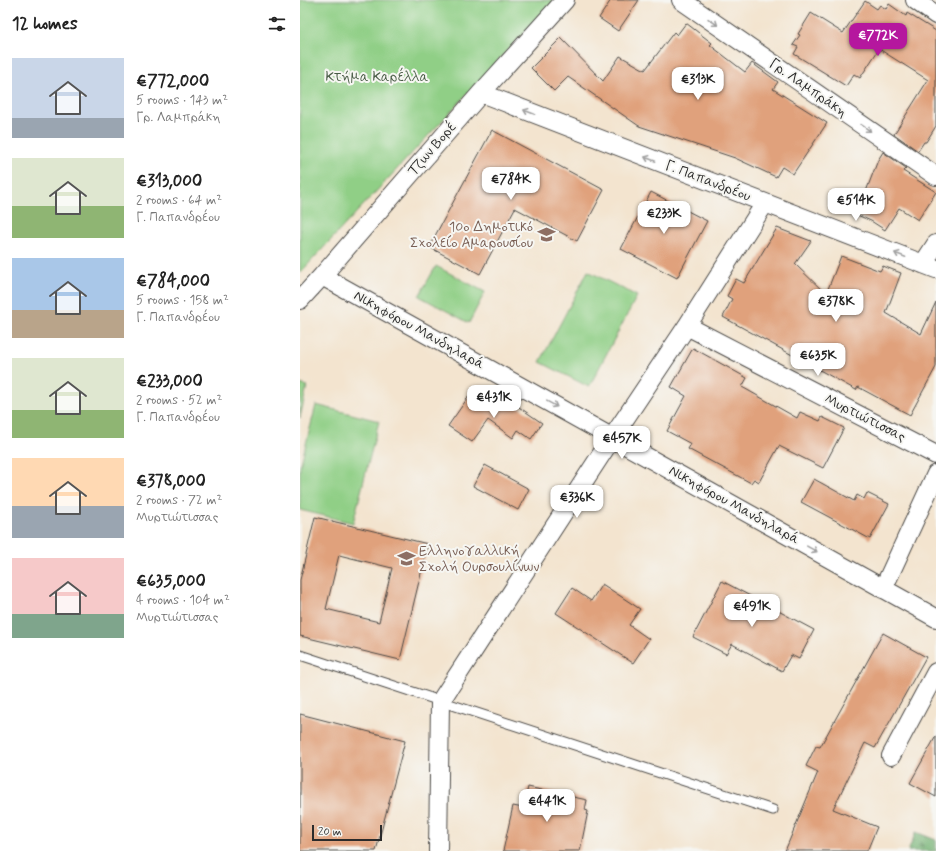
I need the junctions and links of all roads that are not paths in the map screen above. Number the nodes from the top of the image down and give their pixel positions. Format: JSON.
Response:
{"nodes":[{"id":1,"x":565,"y":0,"type":"edge"},
{"id":2,"x":681,"y":0,"type":"edge"},
{"id":3,"x":915,"y":0,"type":"edge"},
{"id":4,"x":936,"y":15,"type":"edge"},
{"id":5,"x":480,"y":93,"type":"junction"},
{"id":6,"x":936,"y":176,"type":"edge"},
{"id":7,"x":765,"y":203,"type":"junction"},
{"id":8,"x":936,"y":244,"type":"edge"},
{"id":9,"x":930,"y":266,"type":"edge"},
{"id":10,"x":322,"y":276,"type":"junction"},
{"id":11,"x":300,"y":300,"type":"edge"},
{"id":12,"x":687,"y":326,"type":"junction"},
{"id":13,"x":612,"y":438,"type":"junction"},
{"id":14,"x":936,"y":455,"type":"edge"},
{"id":15,"x":936,"y":474,"type":"edge"},
{"id":16,"x":883,"y":589,"type":"junction"},
{"id":17,"x":936,"y":618,"type":"edge"},
{"id":18,"x":300,"y":656,"type":"edge"},
{"id":19,"x":936,"y":672,"type":"edge"},
{"id":20,"x":440,"y":702,"type":"junction"},
{"id":21,"x":891,"y":756,"type":"dead end"},
{"id":22,"x":773,"y":810,"type":"dead end"},
{"id":23,"x":438,"y":851,"type":"edge"}],
"edges":[{"from":1,"to":5,"type":"street","name":"Τζων Βορέ"},
{"from":2,"to":6,"type":"street","name":"Γρ. Λαμπράκη","one_way":true},
{"from":3,"to":4,"type":"street"},
{"from":7,"to":5,"type":"street","name":"Γ. Παπανδρέου","one_way":true},
{"from":5,"to":10,"type":"street","name":"Τζων Βορέ"},
{"from":9,"to":7,"type":"street","name":"Γ. Παπανδρέου","one_way":true},
{"from":7,"to":12,"type":"street"},
{"from":8,"to":9,"type":"street"},
{"from":10,"to":11,"type":"street","name":"Τζων Βορέ"},
{"from":10,"to":13,"type":"street","name":"Νικηφόρου Μανδηλαρά","one_way":true},
{"from":12,"to":13,"type":"street"},
{"from":12,"to":14,"type":"street","name":"Μυρτιώτισσας"},
{"from":13,"to":16,"type":"street","name":"Νικηφόρου Μανδηλαρά","one_way":true},
{"from":13,"to":20,"type":"street"},
{"from":15,"to":16,"type":"street"},
{"from":16,"to":17,"type":"street","name":"Νικηφόρου Μανδηλαρά"},
{"from":18,"to":20,"type":"lane"},
{"from":19,"to":21,"type":"street"},
{"from":20,"to":22,"type":"lane"},
{"from":20,"to":23,"type":"street"}]}
